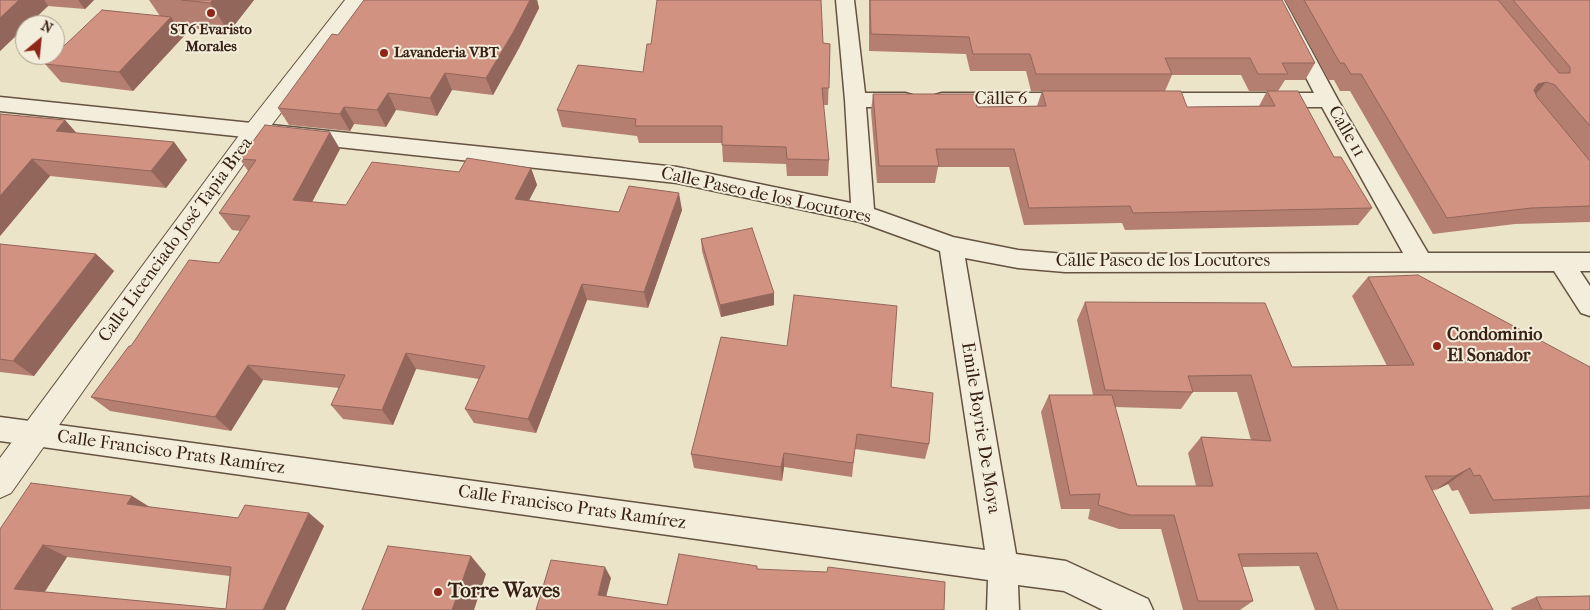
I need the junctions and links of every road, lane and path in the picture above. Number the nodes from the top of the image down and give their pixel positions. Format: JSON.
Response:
{"nodes":[{"id":1,"x":356,"y":0,"type":"edge"},
{"id":2,"x":845,"y":0,"type":"edge"},
{"id":3,"x":1275,"y":0,"type":"edge"},
{"id":4,"x":855,"y":100,"type":"junction"},
{"id":5,"x":1091,"y":100,"type":"edge"},
{"id":6,"x":1131,"y":100,"type":"edge"},
{"id":7,"x":1328,"y":100,"type":"junction"},
{"id":8,"x":0,"y":104,"type":"edge"},
{"id":9,"x":254,"y":132,"type":"junction"},
{"id":10,"x":863,"y":214,"type":"junction"},
{"id":11,"x":951,"y":246,"type":"junction"},
{"id":12,"x":1561,"y":262,"type":"junction"},
{"id":13,"x":1590,"y":262,"type":"edge"},
{"id":14,"x":1422,"y":263,"type":"junction"},
{"id":15,"x":1590,"y":306,"type":"edge"},
{"id":16,"x":0,"y":429,"type":"edge"},
{"id":17,"x":36,"y":434,"type":"junction"},
{"id":18,"x":0,"y":483,"type":"edge"},
{"id":19,"x":1002,"y":568,"type":"junction"},
{"id":20,"x":1003,"y":610,"type":"edge"},
{"id":21,"x":1137,"y":610,"type":"edge"}],
"edges":[{"from":1,"to":9,"type":"street","name":"Calle Licenciado José Tapia Brea"},
{"from":2,"to":4,"type":"street"},
{"from":3,"to":7,"type":"street","name":"Calle 11"},
{"from":4,"to":5,"type":"street","name":"Calle 6"},
{"from":4,"to":10,"type":"street"},
{"from":6,"to":7,"type":"street"},
{"from":7,"to":14,"type":"street","name":"Calle 11"},
{"from":8,"to":9,"type":"street","name":"Calle Paseo de los Locutores"},
{"from":9,"to":10,"type":"street","name":"Calle Paseo de los Locutores"},
{"from":9,"to":17,"type":"street","name":"Calle Licenciado José Tapia Brea"},
{"from":10,"to":11,"type":"street","name":"Calle Paseo de los Locutores"},
{"from":11,"to":14,"type":"street","name":"Calle Paseo de los Locutores"},
{"from":11,"to":19,"type":"street","name":"Emile Boyrie De Moya"},
{"from":12,"to":13,"type":"street","name":"Calle Paseo de los Locutores"},
{"from":12,"to":14,"type":"street","name":"Calle Paseo de los Locutores"},
{"from":12,"to":15,"type":"street"},
{"from":16,"to":17,"type":"street","name":"Calle Francisco Prats Ramírez"},
{"from":17,"to":18,"type":"street","name":"Calle Licenciado José Tapia Brea"},
{"from":17,"to":19,"type":"street","name":"Calle Francisco Prats Ramírez"},
{"from":19,"to":20,"type":"street","name":"Emile Boyrie De Moya"},
{"from":19,"to":21,"type":"street","name":"Calle Francisco Prats Ramírez"}]}
